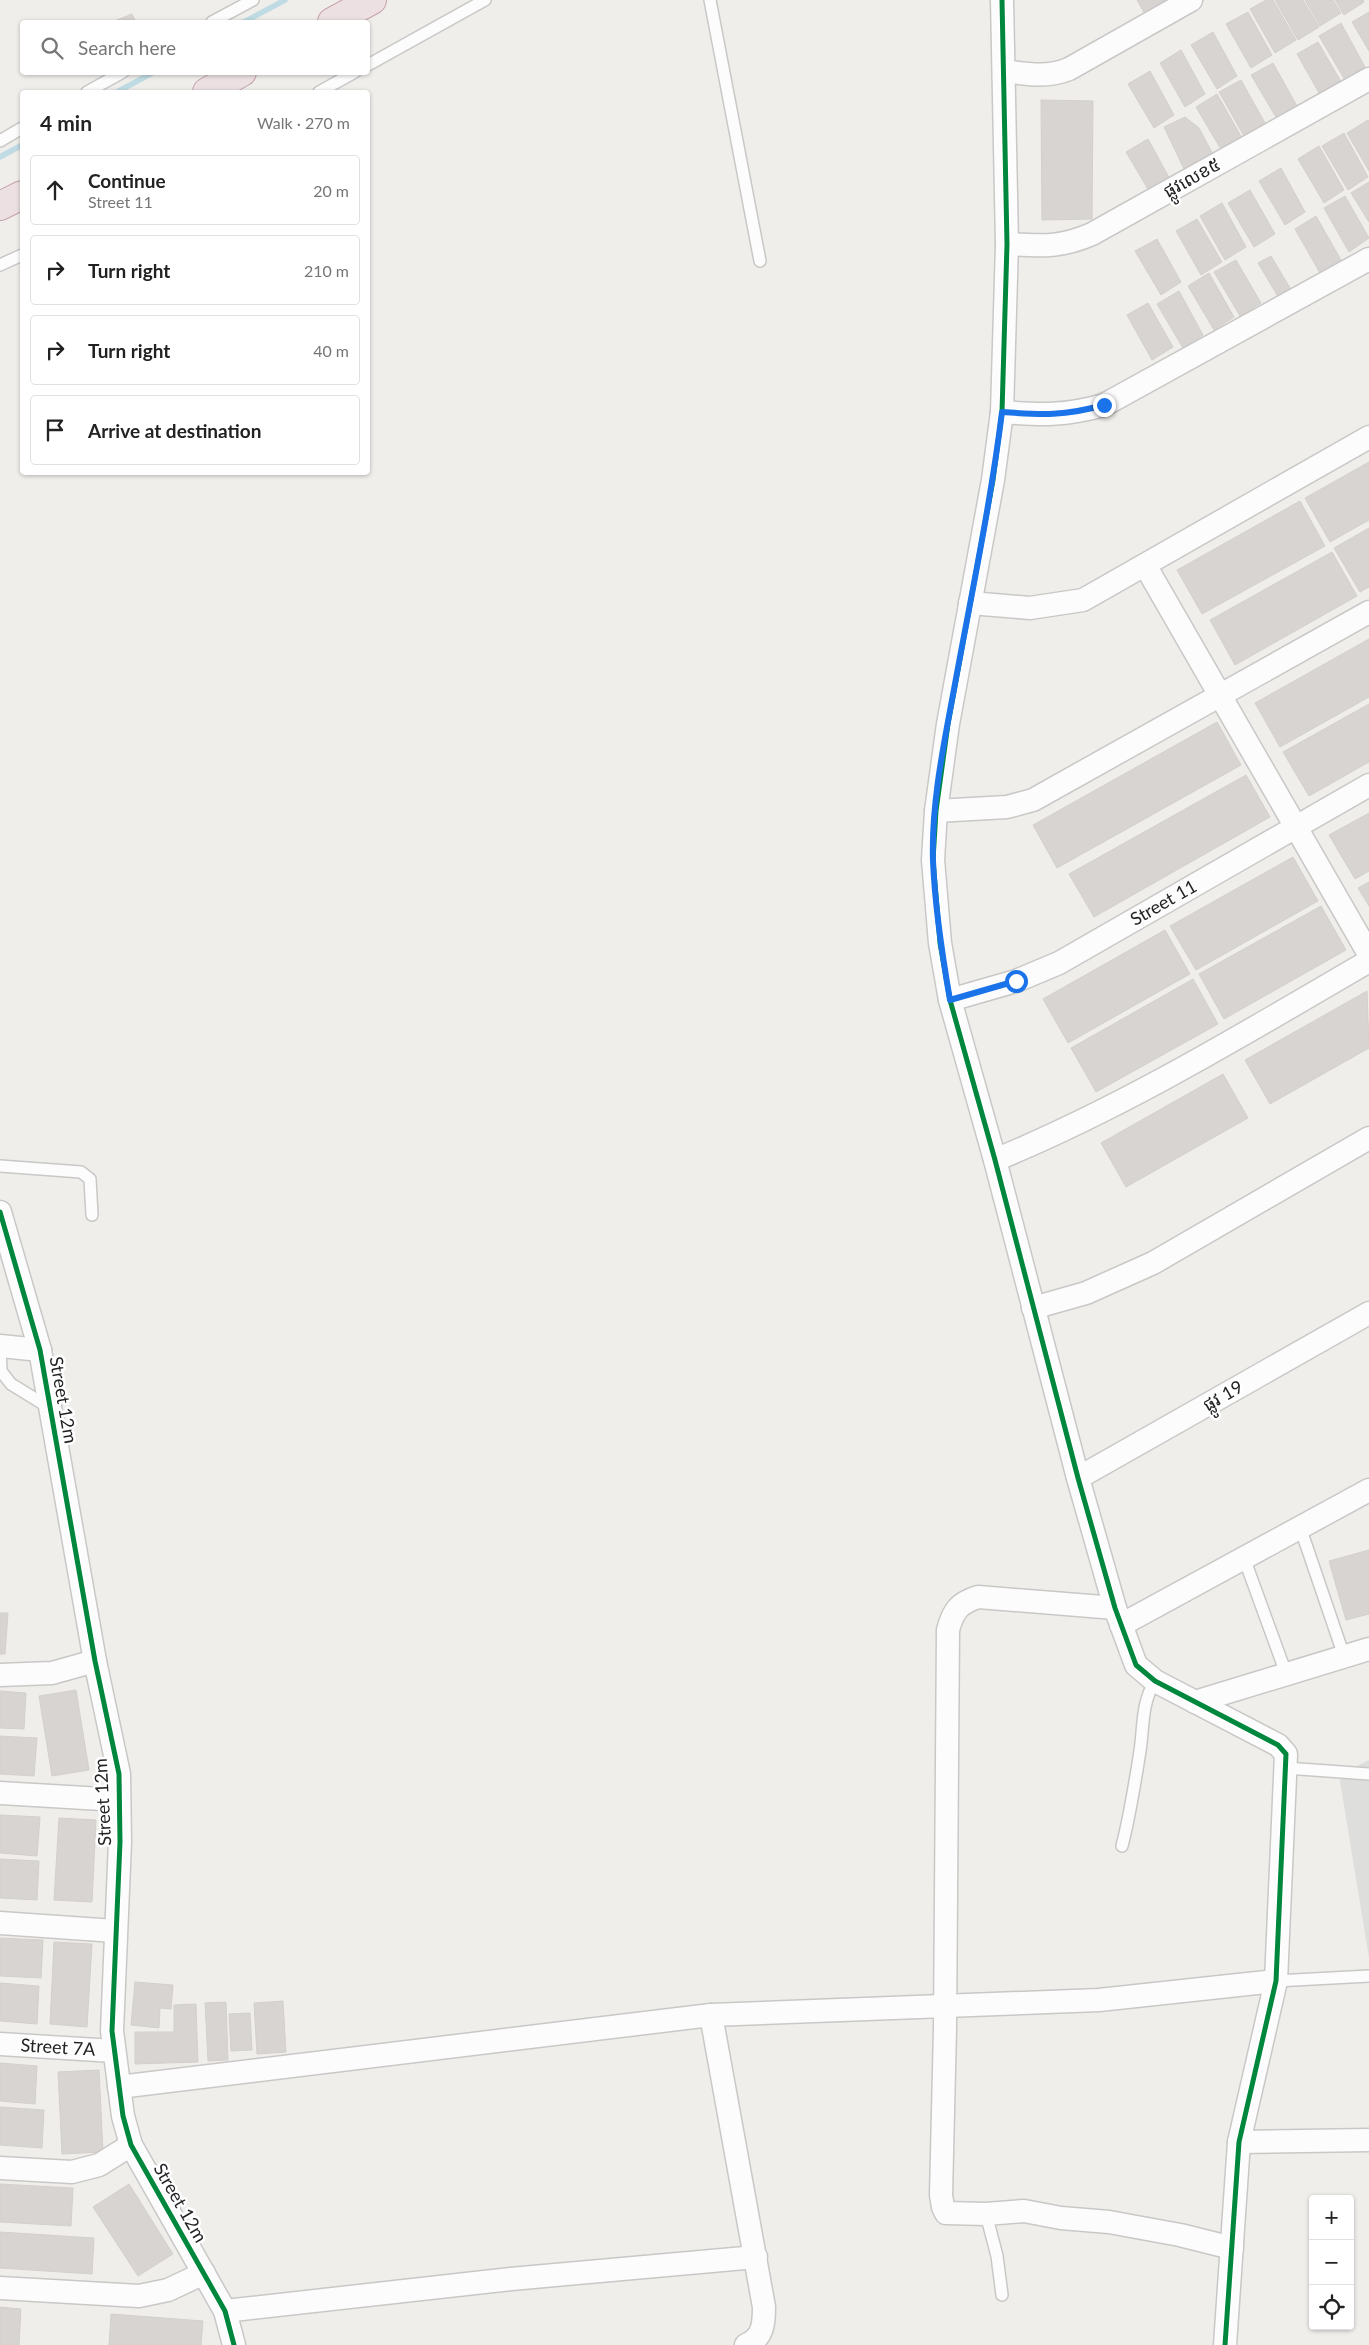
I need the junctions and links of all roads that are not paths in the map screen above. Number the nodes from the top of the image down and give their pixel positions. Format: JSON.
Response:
{"nodes":[{"id":1,"x":253,"y":0,"type":"edge"},
{"id":2,"x":372,"y":0,"type":"edge"},
{"id":3,"x":485,"y":0,"type":"edge"},
{"id":4,"x":710,"y":0,"type":"edge"},
{"id":5,"x":1002,"y":0,"type":"edge"},
{"id":6,"x":1192,"y":0,"type":"edge"},
{"id":7,"x":216,"y":20,"type":"edge"},
{"id":8,"x":336,"y":20,"type":"edge"},
{"id":9,"x":370,"y":65,"type":"edge"},
{"id":10,"x":1004,"y":72,"type":"junction"},
{"id":11,"x":118,"y":75,"type":"edge"},
{"id":12,"x":237,"y":75,"type":"edge"},
{"id":13,"x":350,"y":75,"type":"edge"},
{"id":14,"x":1369,"y":79,"type":"edge"},
{"id":15,"x":91,"y":90,"type":"edge"},
{"id":16,"x":210,"y":90,"type":"edge"},
{"id":17,"x":323,"y":90,"type":"edge"},
{"id":18,"x":20,"y":129,"type":"edge"},
{"id":19,"x":0,"y":141,"type":"edge"},
{"id":20,"x":20,"y":195,"type":"edge"},
{"id":21,"x":0,"y":206,"type":"edge"},
{"id":22,"x":1007,"y":244,"type":"junction"},
{"id":23,"x":20,"y":256,"type":"edge"},
{"id":24,"x":1369,"y":259,"type":"edge"},
{"id":25,"x":760,"y":261,"type":"dead end"},
{"id":26,"x":0,"y":265,"type":"edge"},
{"id":27,"x":1002,"y":412,"type":"junction"},
{"id":28,"x":1369,"y":437,"type":"edge"},
{"id":29,"x":1145,"y":565,"type":"junction"},
{"id":30,"x":970,"y":603,"type":"junction"},
{"id":31,"x":1369,"y":612,"type":"edge"},
{"id":32,"x":1219,"y":695,"type":"junction"},
{"id":33,"x":1369,"y":786,"type":"edge"},
{"id":34,"x":936,"y":811,"type":"junction"},
{"id":35,"x":1295,"y":828,"type":"junction"},
{"id":36,"x":1369,"y":954,"type":"edge"},
{"id":37,"x":1369,"y":961,"type":"edge"},
{"id":38,"x":950,"y":1000,"type":"junction"},
{"id":39,"x":1369,"y":1138,"type":"edge"},
{"id":40,"x":995,"y":1160,"type":"junction"},
{"id":41,"x":0,"y":1166,"type":"edge"},
{"id":42,"x":0,"y":1212,"type":"edge"},
{"id":43,"x":92,"y":1215,"type":"dead end"},
{"id":44,"x":1033,"y":1308,"type":"junction"},
{"id":45,"x":1369,"y":1313,"type":"edge"},
{"id":46,"x":0,"y":1346,"type":"edge"},
{"id":47,"x":40,"y":1350,"type":"junction"},
{"id":48,"x":50,"y":1408,"type":"junction"},
{"id":49,"x":1078,"y":1478,"type":"junction"},
{"id":50,"x":1369,"y":1490,"type":"edge"},
{"id":51,"x":1300,"y":1527,"type":"junction"},
{"id":52,"x":1244,"y":1558,"type":"junction"},
{"id":53,"x":1118,"y":1617,"type":"junction"},
{"id":54,"x":1369,"y":1650,"type":"edge"},
{"id":55,"x":1344,"y":1656,"type":"junction"},
{"id":56,"x":95,"y":1661,"type":"junction"},
{"id":57,"x":0,"y":1675,"type":"edge"},
{"id":58,"x":1286,"y":1676,"type":"junction"},
{"id":59,"x":1155,"y":1681,"type":"junction"},
{"id":60,"x":1195,"y":1702,"type":"junction"},
{"id":61,"x":1286,"y":1768,"type":"junction"},
{"id":62,"x":1369,"y":1774,"type":"edge"},
{"id":63,"x":0,"y":1793,"type":"edge"},
{"id":64,"x":119,"y":1800,"type":"junction"},
{"id":65,"x":1122,"y":1846,"type":"dead end"},
{"id":66,"x":0,"y":1923,"type":"edge"},
{"id":67,"x":115,"y":1931,"type":"junction"},
{"id":68,"x":1369,"y":1976,"type":"edge"},
{"id":69,"x":1276,"y":1981,"type":"junction"},
{"id":70,"x":944,"y":2006,"type":"junction"},
{"id":71,"x":711,"y":2015,"type":"junction"},
{"id":72,"x":0,"y":2044,"type":"edge"},
{"id":73,"x":114,"y":2052,"type":"junction"},
{"id":74,"x":119,"y":2087,"type":"junction"},
{"id":75,"x":1369,"y":2140,"type":"edge"},
{"id":76,"x":1239,"y":2142,"type":"junction"},
{"id":77,"x":131,"y":2145,"type":"junction"},
{"id":78,"x":0,"y":2168,"type":"edge"},
{"id":79,"x":986,"y":2214,"type":"junction"},
{"id":80,"x":1232,"y":2248,"type":"junction"},
{"id":81,"x":756,"y":2257,"type":"junction"},
{"id":82,"x":204,"y":2273,"type":"junction"},
{"id":83,"x":0,"y":2288,"type":"edge"},
{"id":84,"x":1002,"y":2294,"type":"dead end"},
{"id":85,"x":225,"y":2311,"type":"junction"},
{"id":86,"x":234,"y":2345,"type":"edge"},
{"id":87,"x":746,"y":2345,"type":"edge"},
{"id":88,"x":1225,"y":2345,"type":"edge"}],
"edges":[{"from":1,"to":7,"type":"lane"},
{"from":2,"to":8,"type":"highway"},
{"from":3,"to":9,"type":"lane"},
{"from":4,"to":25,"type":"lane"},
{"from":5,"to":10,"type":"street"},
{"from":6,"to":10,"type":"street"},
{"from":10,"to":22,"type":"street"},
{"from":11,"to":15,"type":"lane"},
{"from":12,"to":16,"type":"highway"},
{"from":13,"to":17,"type":"lane"},
{"from":14,"to":22,"type":"street","name":"ផ្លូវលេខ៥"},
{"from":18,"to":19,"type":"lane"},
{"from":20,"to":21,"type":"highway"},
{"from":22,"to":27,"type":"street"},
{"from":23,"to":26,"type":"lane"},
{"from":24,"to":27,"type":"street"},
{"from":27,"to":30,"type":"street"},
{"from":28,"to":29,"type":"street"},
{"from":29,"to":30,"type":"street"},
{"from":29,"to":32,"type":"street"},
{"from":30,"to":34,"type":"street"},
{"from":31,"to":32,"type":"street"},
{"from":32,"to":34,"type":"street"},
{"from":32,"to":35,"type":"street"},
{"from":33,"to":35,"type":"street","name":"Street 11"},
{"from":34,"to":38,"type":"street"},
{"from":35,"to":36,"type":"street"},
{"from":35,"to":38,"type":"street","name":"Street 11"},
{"from":37,"to":40,"type":"street"},
{"from":38,"to":40,"type":"street"},
{"from":39,"to":44,"type":"street"},
{"from":40,"to":44,"type":"street"},
{"from":41,"to":43,"type":"lane"},
{"from":42,"to":47,"type":"street","name":"Street 12m"},
{"from":44,"to":49,"type":"street"},
{"from":45,"to":49,"type":"street","name":"ផ្លូវ 19"},
{"from":46,"to":47,"type":"street"},
{"from":46,"to":48,"type":"lane"},
{"from":47,"to":48,"type":"street","name":"Street 12m"},
{"from":48,"to":56,"type":"street","name":"Street 12m"},
{"from":49,"to":53,"type":"street"},
{"from":50,"to":51,"type":"street"},
{"from":51,"to":52,"type":"street"},
{"from":51,"to":55,"type":"lane"},
{"from":52,"to":53,"type":"street"},
{"from":52,"to":58,"type":"lane"},
{"from":53,"to":59,"type":"street"},
{"from":53,"to":70,"type":"street"},
{"from":54,"to":55,"type":"street"},
{"from":55,"to":58,"type":"street"},
{"from":56,"to":57,"type":"street"},
{"from":56,"to":64,"type":"street","name":"Street 12m"},
{"from":58,"to":60,"type":"street"},
{"from":59,"to":60,"type":"street"},
{"from":59,"to":65,"type":"lane"},
{"from":60,"to":61,"type":"street"},
{"from":61,"to":62,"type":"lane"},
{"from":61,"to":69,"type":"street"},
{"from":63,"to":64,"type":"street"},
{"from":64,"to":67,"type":"street","name":"Street 12m"},
{"from":66,"to":67,"type":"street"},
{"from":67,"to":73,"type":"street","name":"Street 12m"},
{"from":68,"to":69,"type":"lane"},
{"from":69,"to":70,"type":"street"},
{"from":69,"to":76,"type":"street"},
{"from":70,"to":71,"type":"street"},
{"from":70,"to":79,"type":"street"},
{"from":71,"to":74,"type":"street"},
{"from":71,"to":81,"type":"street"},
{"from":72,"to":73,"type":"street","name":"Street 7A"},
{"from":73,"to":74,"type":"street","name":"Street 12m"},
{"from":74,"to":77,"type":"street","name":"Street 12m"},
{"from":75,"to":76,"type":"street"},
{"from":76,"to":80,"type":"street"},
{"from":77,"to":78,"type":"street"},
{"from":77,"to":82,"type":"street","name":"Street 12m"},
{"from":79,"to":80,"type":"street"},
{"from":79,"to":84,"type":"lane"},
{"from":80,"to":88,"type":"street"},
{"from":81,"to":85,"type":"street"},
{"from":81,"to":87,"type":"street"},
{"from":82,"to":83,"type":"street"},
{"from":82,"to":85,"type":"street","name":"Street 12m"},
{"from":85,"to":86,"type":"street","name":"Street 12m"}]}
